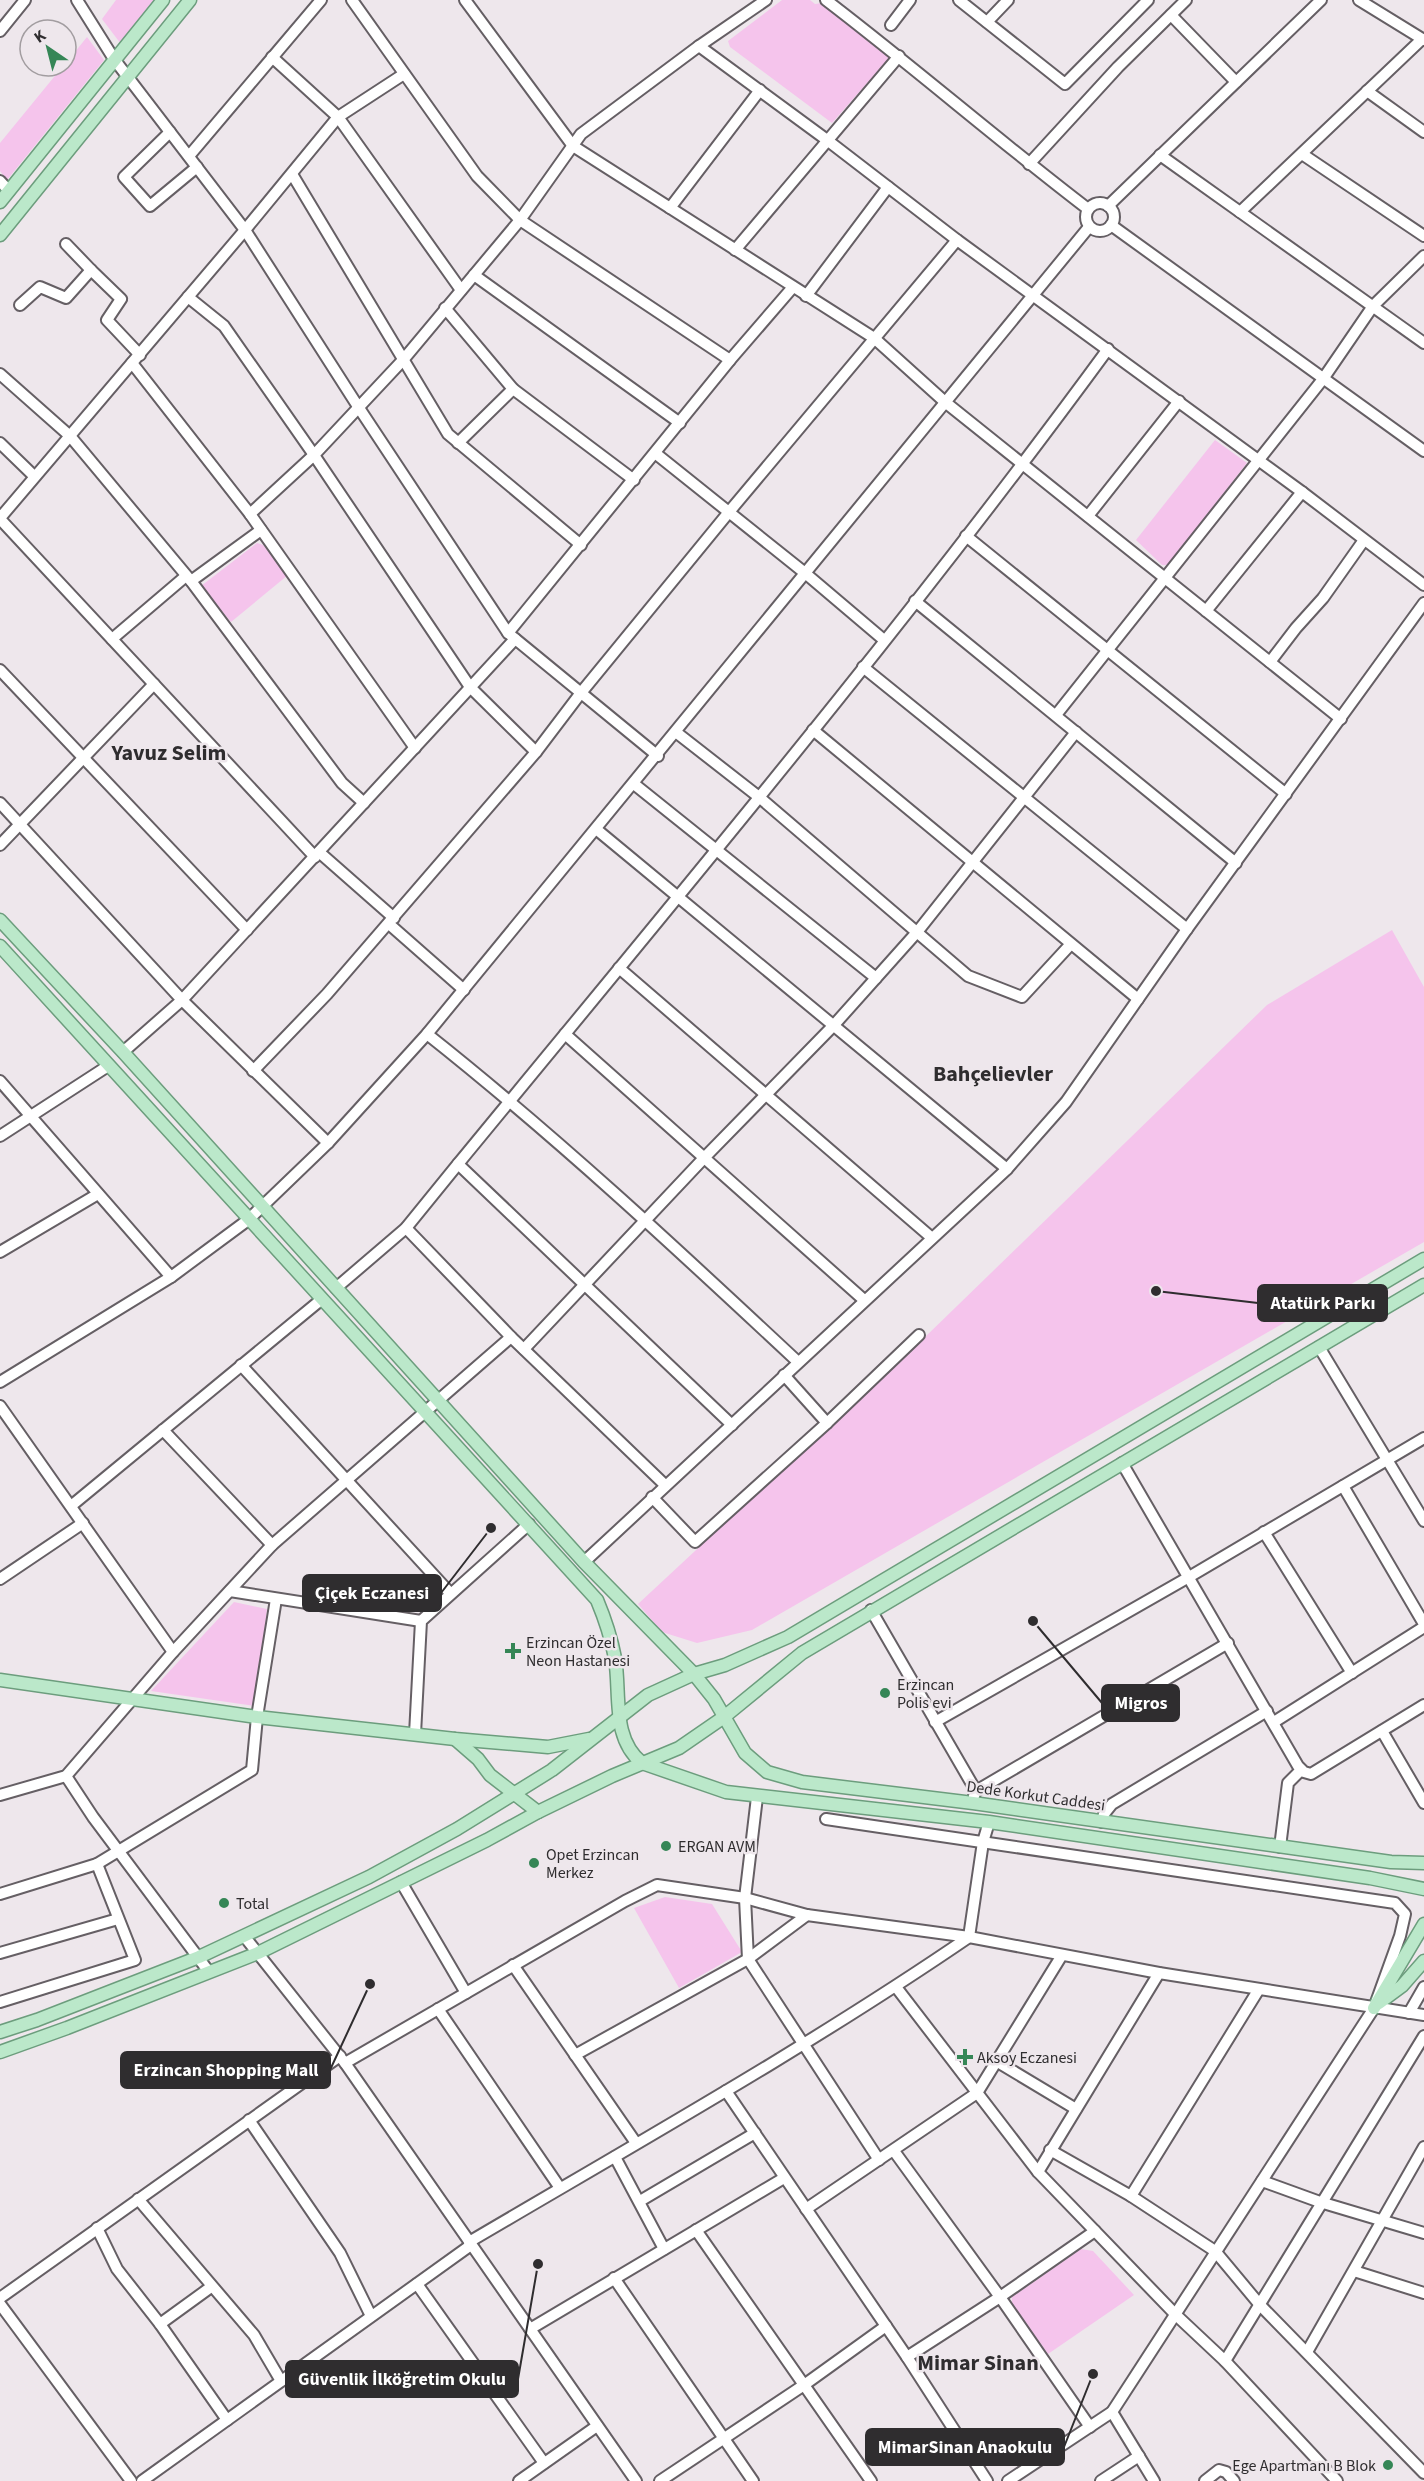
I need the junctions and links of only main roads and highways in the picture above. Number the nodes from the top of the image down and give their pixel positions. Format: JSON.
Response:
{"nodes":[{"id":1,"x":163,"y":0,"type":"edge"},
{"id":2,"x":190,"y":0,"type":"edge"},
{"id":3,"x":0,"y":202,"type":"edge"},
{"id":4,"x":0,"y":235,"type":"edge"},
{"id":5,"x":0,"y":920,"type":"edge"},
{"id":6,"x":0,"y":946,"type":"edge"},
{"id":7,"x":1424,"y":1259,"type":"edge"},
{"id":8,"x":1424,"y":1285,"type":"edge"},
{"id":9,"x":694,"y":1674,"type":"junction"},
{"id":10,"x":0,"y":1680,"type":"edge"},
{"id":11,"x":619,"y":1716,"type":"junction"},
{"id":12,"x":724,"y":1718,"type":"junction"},
{"id":13,"x":590,"y":1738,"type":"junction"},
{"id":14,"x":455,"y":1739,"type":"junction"},
{"id":15,"x":642,"y":1763,"type":"junction"},
{"id":16,"x":514,"y":1794,"type":"junction"},
{"id":17,"x":538,"y":1812,"type":"junction"},
{"id":18,"x":1424,"y":1863,"type":"edge"},
{"id":19,"x":1424,"y":1889,"type":"edge"},
{"id":20,"x":1424,"y":1924,"type":"edge"},
{"id":21,"x":1424,"y":1961,"type":"edge"},
{"id":22,"x":0,"y":2032,"type":"edge"},
{"id":23,"x":0,"y":2052,"type":"edge"}],
"edges":[{"from":1,"to":3,"type":"main road"},
{"from":2,"to":4,"type":"main road"},
{"from":5,"to":9,"type":"main road","name":"Dede Korkut Caddesi"},
{"from":6,"to":11,"type":"main road"},
{"from":7,"to":9,"type":"main road"},
{"from":8,"to":12,"type":"main road"},
{"from":9,"to":11,"type":"main road"},
{"from":9,"to":12,"type":"main road","name":"Dede Korkut Caddesi"},
{"from":10,"to":14,"type":"main road"},
{"from":11,"to":13,"type":"main road"},
{"from":11,"to":15,"type":"main road"},
{"from":12,"to":15,"type":"main road"},
{"from":12,"to":18,"type":"main road","name":"Dede Korkut Caddesi"},
{"from":13,"to":14,"type":"main road"},
{"from":13,"to":16,"type":"main road"},
{"from":14,"to":16,"type":"main road"},
{"from":15,"to":17,"type":"main road"},
{"from":15,"to":19,"type":"main road","name":"Dede Korkut Caddesi"},
{"from":16,"to":17,"type":"main road"},
{"from":16,"to":22,"type":"main road"},
{"from":17,"to":23,"type":"main road"},
{"from":20,"to":21,"type":"main road"}]}
